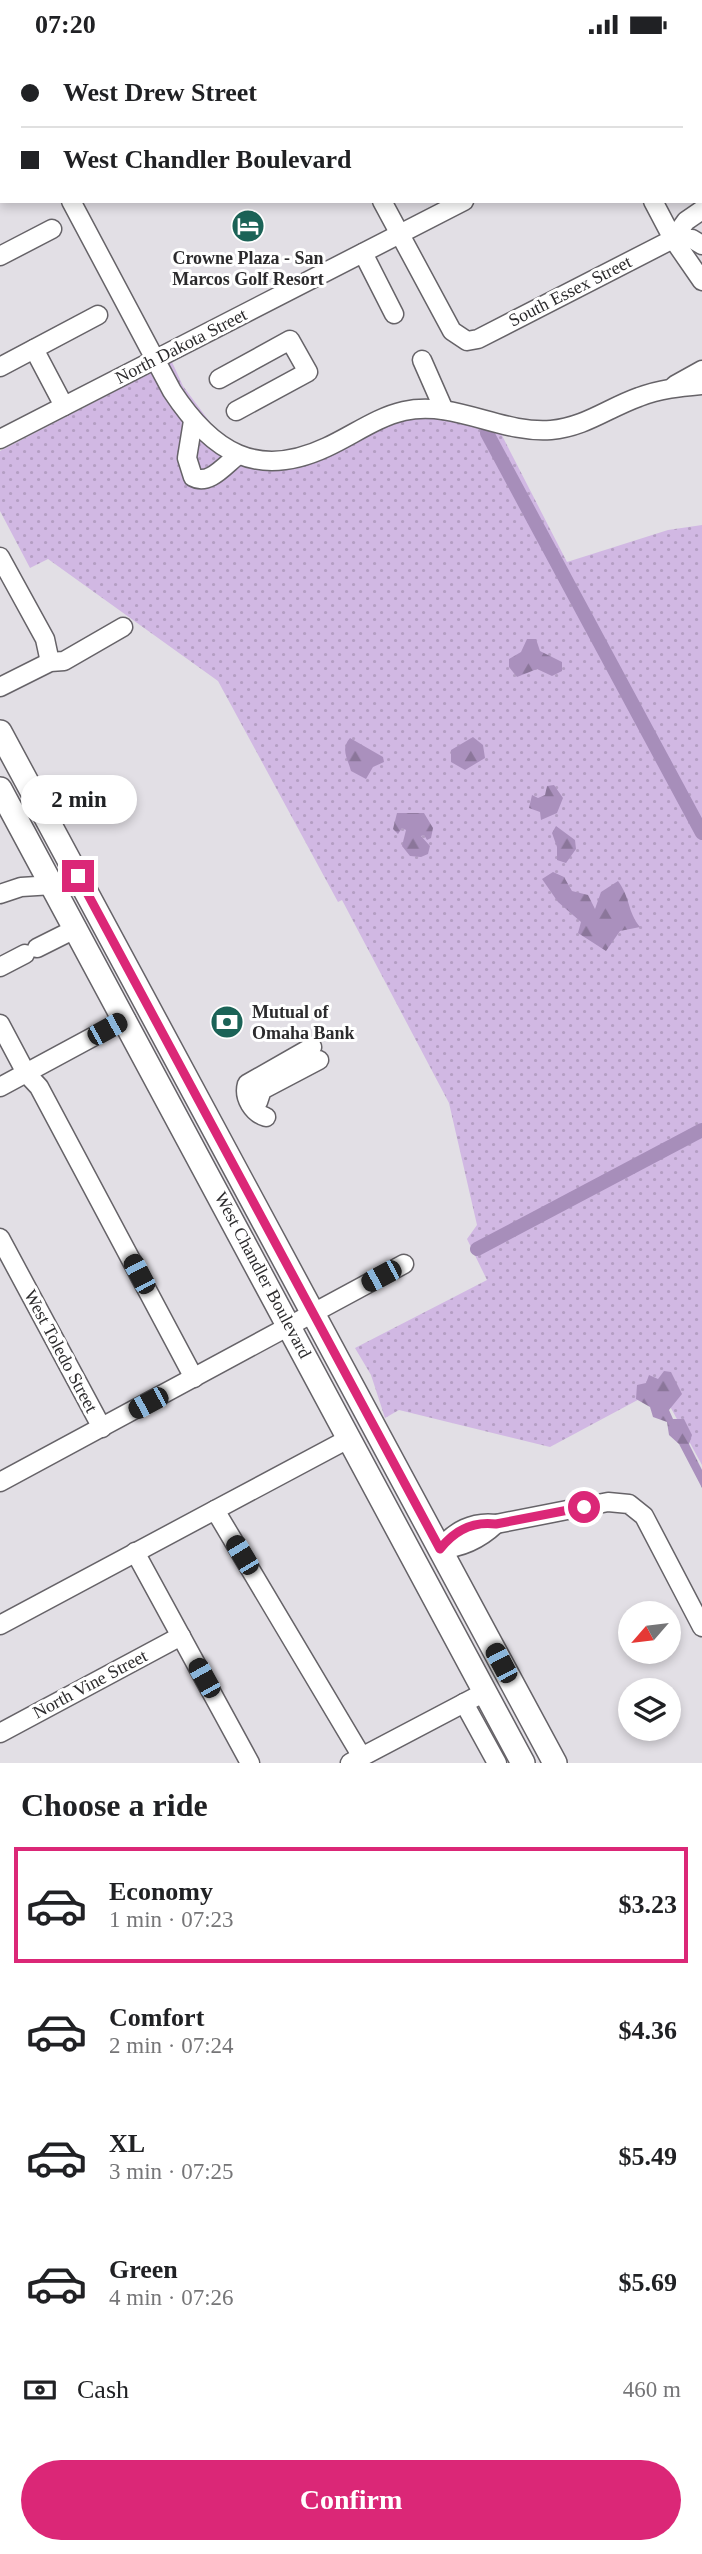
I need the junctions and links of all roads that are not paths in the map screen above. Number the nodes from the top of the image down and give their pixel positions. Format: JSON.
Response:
{"nodes":[{"id":1,"x":72,"y":203,"type":"edge"},
{"id":2,"x":383,"y":203,"type":"edge"},
{"id":3,"x":460,"y":203,"type":"edge"},
{"id":4,"x":654,"y":203,"type":"edge"},
{"id":5,"x":702,"y":210,"type":"edge"},
{"id":6,"x":52,"y":229,"type":"dead end"},
{"id":7,"x":400,"y":235,"type":"junction"},
{"id":8,"x":673,"y":239,"type":"junction"},
{"id":9,"x":702,"y":245,"type":"edge"},
{"id":10,"x":363,"y":253,"type":"junction"},
{"id":11,"x":0,"y":256,"type":"edge"},
{"id":12,"x":702,"y":281,"type":"edge"},
{"id":13,"x":394,"y":314,"type":"dead end"},
{"id":14,"x":98,"y":315,"type":"dead end"},
{"id":15,"x":34,"y":349,"type":"junction"},
{"id":16,"x":156,"y":359,"type":"junction"},
{"id":17,"x":422,"y":360,"type":"dead end"},
{"id":18,"x":0,"y":367,"type":"edge"},
{"id":19,"x":702,"y":370,"type":"edge"},
{"id":20,"x":219,"y":379,"type":"dead end"},
{"id":21,"x":702,"y":385,"type":"edge"},
{"id":22,"x":669,"y":388,"type":"junction"},
{"id":23,"x":64,"y":406,"type":"junction"},
{"id":24,"x":444,"y":410,"type":"junction"},
{"id":25,"x":236,"y":411,"type":"dead end"},
{"id":26,"x":193,"y":421,"type":"junction"},
{"id":27,"x":0,"y":439,"type":"edge"},
{"id":28,"x":238,"y":455,"type":"junction"},
{"id":29,"x":0,"y":557,"type":"edge"},
{"id":30,"x":123,"y":627,"type":"dead end"},
{"id":31,"x":50,"y":662,"type":"junction"},
{"id":32,"x":0,"y":687,"type":"edge"},
{"id":33,"x":0,"y":731,"type":"edge"},
{"id":34,"x":0,"y":789,"type":"edge"},
{"id":35,"x":53,"y":885,"type":"junction"},
{"id":36,"x":0,"y":894,"type":"edge"},
{"id":37,"x":77,"y":928,"type":"junction"},
{"id":38,"x":0,"y":967,"type":"edge"},
{"id":39,"x":126,"y":1019,"type":"junction"},
{"id":40,"x":0,"y":1024,"type":"edge"},
{"id":41,"x":316,"y":1053,"type":"dead end"},
{"id":42,"x":26,"y":1073,"type":"junction"},
{"id":43,"x":0,"y":1087,"type":"edge"},
{"id":44,"x":266,"y":1111,"type":"dead end"},
{"id":45,"x":0,"y":1238,"type":"edge"},
{"id":46,"x":404,"y":1264,"type":"dead end"},
{"id":47,"x":314,"y":1312,"type":"junction"},
{"id":48,"x":290,"y":1326,"type":"junction"},
{"id":49,"x":194,"y":1378,"type":"junction"},
{"id":50,"x":102,"y":1428,"type":"junction"},
{"id":51,"x":350,"y":1439,"type":"junction"},
{"id":52,"x":2,"y":1477,"type":"edge"},
{"id":53,"x":215,"y":1510,"type":"junction"},
{"id":54,"x":440,"y":1549,"type":"junction"},
{"id":55,"x":135,"y":1552,"type":"junction"},
{"id":56,"x":0,"y":1625,"type":"edge"},
{"id":57,"x":702,"y":1627,"type":"edge"},
{"id":58,"x":181,"y":1636,"type":"junction"},
{"id":59,"x":485,"y":1692,"type":"junction"},
{"id":60,"x":464,"y":1703,"type":"junction"},
{"id":61,"x":0,"y":1733,"type":"edge"},
{"id":62,"x":364,"y":1759,"type":"edge"},
{"id":63,"x":250,"y":1763,"type":"edge"},
{"id":64,"x":497,"y":1763,"type":"edge"},
{"id":65,"x":523,"y":1763,"type":"edge"},
{"id":66,"x":555,"y":1763,"type":"edge"}],
"edges":[{"from":1,"to":16,"type":"street"},
{"from":2,"to":7,"type":"street"},
{"from":3,"to":7,"type":"street","name":"North Dakota Street"},
{"from":4,"to":8,"type":"street"},
{"from":5,"to":8,"type":"street","name":"South Essex Street"},
{"from":6,"to":11,"type":"street"},
{"from":7,"to":8,"type":"street","name":"South Essex Street"},
{"from":7,"to":10,"type":"street","name":"North Dakota Street"},
{"from":8,"to":9,"type":"street"},
{"from":8,"to":12,"type":"street"},
{"from":10,"to":13,"type":"street"},
{"from":10,"to":16,"type":"street","name":"North Dakota Street"},
{"from":14,"to":15,"type":"street"},
{"from":15,"to":18,"type":"street"},
{"from":15,"to":23,"type":"street"},
{"from":16,"to":23,"type":"street","name":"North Dakota Street"},
{"from":16,"to":26,"type":"street"},
{"from":17,"to":24,"type":"street"},
{"from":19,"to":22,"type":"street"},
{"from":20,"to":25,"type":"street"},
{"from":21,"to":22,"type":"street"},
{"from":22,"to":24,"type":"street"},
{"from":23,"to":27,"type":"street","name":"North Dakota Street"},
{"from":24,"to":28,"type":"street"},
{"from":26,"to":28,"type":"street"},
{"from":26,"to":28,"type":"street"},
{"from":29,"to":31,"type":"street"},
{"from":30,"to":31,"type":"street"},
{"from":31,"to":32,"type":"street"},
{"from":33,"to":47,"type":"main road","name":"West Chandler Boulevard"},
{"from":34,"to":35,"type":"main road","name":"West Chandler Boulevard"},
{"from":35,"to":36,"type":"street"},
{"from":35,"to":37,"type":"main road","name":"West Chandler Boulevard"},
{"from":37,"to":38,"type":"street"},
{"from":37,"to":39,"type":"main road","name":"West Chandler Boulevard"},
{"from":39,"to":42,"type":"street"},
{"from":39,"to":48,"type":"main road","name":"West Chandler Boulevard"},
{"from":40,"to":42,"type":"street"},
{"from":41,"to":44,"type":"street"},
{"from":42,"to":43,"type":"street"},
{"from":42,"to":49,"type":"street"},
{"from":45,"to":50,"type":"street","name":"West Toledo Street"},
{"from":46,"to":47,"type":"street"},
{"from":47,"to":48,"type":"street"},
{"from":47,"to":54,"type":"main road","name":"West Chandler Boulevard"},
{"from":48,"to":49,"type":"street"},
{"from":48,"to":51,"type":"main road","name":"West Chandler Boulevard"},
{"from":49,"to":50,"type":"street"},
{"from":50,"to":52,"type":"street"},
{"from":51,"to":53,"type":"street"},
{"from":51,"to":59,"type":"main road","name":"West Chandler Boulevard"},
{"from":53,"to":55,"type":"street"},
{"from":53,"to":62,"type":"street"},
{"from":54,"to":57,"type":"street"},
{"from":54,"to":66,"type":"main road","name":"West Chandler Boulevard"},
{"from":55,"to":56,"type":"street"},
{"from":55,"to":58,"type":"street"},
{"from":58,"to":61,"type":"street","name":"North Vine Street"},
{"from":58,"to":63,"type":"street"},
{"from":59,"to":60,"type":"street"},
{"from":59,"to":65,"type":"main road","name":"West Chandler Boulevard"},
{"from":60,"to":62,"type":"street"},
{"from":60,"to":64,"type":"street"}]}
